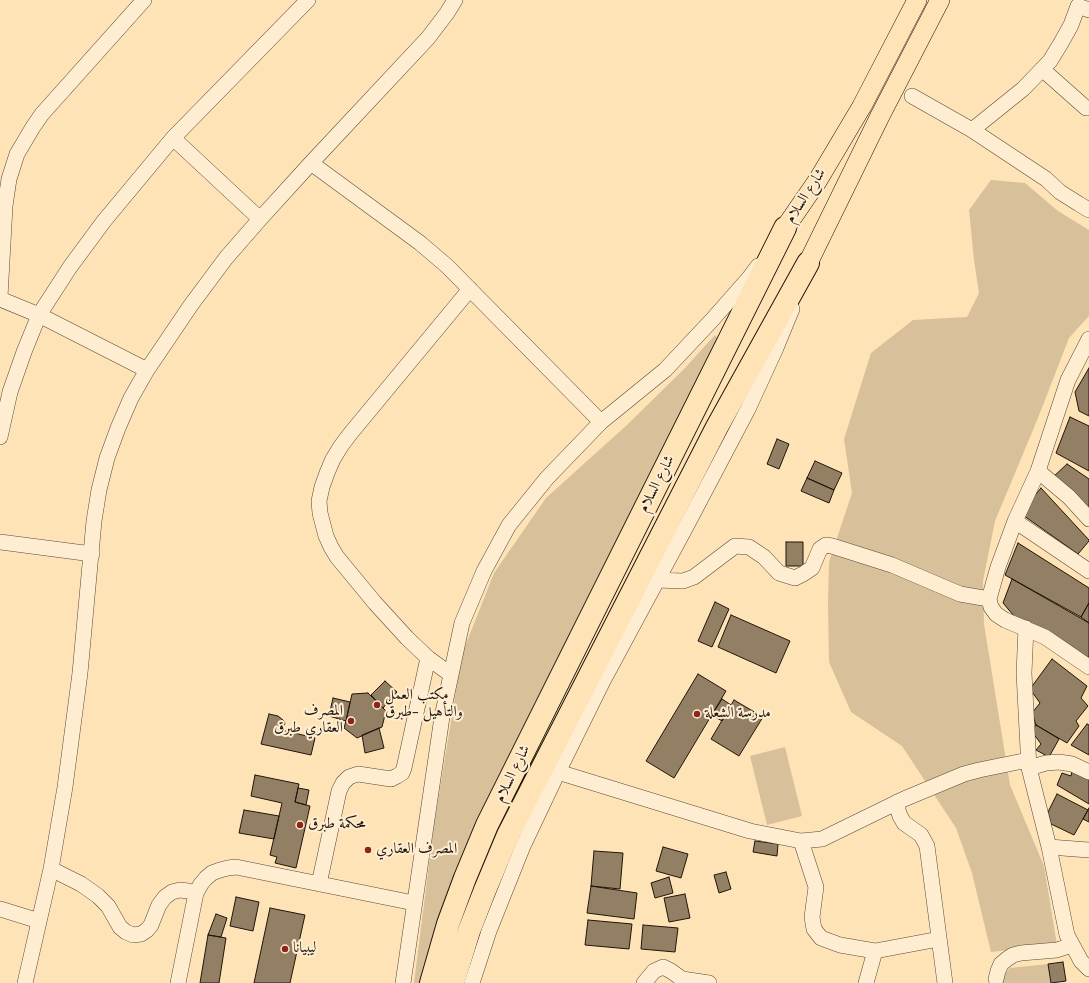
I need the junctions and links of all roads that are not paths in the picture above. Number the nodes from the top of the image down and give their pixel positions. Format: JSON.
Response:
{"nodes":[{"id":1,"x":144,"y":0,"type":"edge"},
{"id":2,"x":308,"y":0,"type":"edge"},
{"id":3,"x":455,"y":0,"type":"edge"},
{"id":4,"x":917,"y":0,"type":"edge"},
{"id":5,"x":940,"y":0,"type":"edge"},
{"id":6,"x":1081,"y":5,"type":"edge"},
{"id":7,"x":1042,"y":69,"type":"junction"},
{"id":8,"x":912,"y":96,"type":"dead end"},
{"id":9,"x":1086,"y":108,"type":"dead end"},
{"id":10,"x":972,"y":130,"type":"junction"},
{"id":11,"x":173,"y":138,"type":"junction"},
{"id":12,"x":310,"y":163,"type":"junction"},
{"id":13,"x":1089,"y":210,"type":"edge"},
{"id":14,"x":260,"y":219,"type":"junction"},
{"id":15,"x":785,"y":228,"type":"junction"},
{"id":16,"x":808,"y":263,"type":"junction"},
{"id":17,"x":470,"y":289,"type":"junction"},
{"id":18,"x":0,"y":298,"type":"edge"},
{"id":19,"x":38,"y":315,"type":"junction"},
{"id":20,"x":1089,"y":339,"type":"edge"},
{"id":21,"x":147,"y":370,"type":"junction"},
{"id":22,"x":601,"y":422,"type":"junction"},
{"id":23,"x":0,"y":437,"type":"edge"},
{"id":24,"x":1038,"y":471,"type":"junction"},
{"id":25,"x":1089,"y":519,"type":"edge"},
{"id":26,"x":1015,"y":521,"type":"junction"},
{"id":27,"x":0,"y":542,"type":"edge"},
{"id":28,"x":92,"y":554,"type":"junction"},
{"id":29,"x":1089,"y":571,"type":"edge"},
{"id":30,"x":657,"y":580,"type":"junction"},
{"id":31,"x":989,"y":599,"type":"junction"},
{"id":32,"x":1026,"y":628,"type":"junction"},
{"id":33,"x":428,"y":658,"type":"junction"},
{"id":34,"x":1089,"y":667,"type":"edge"},
{"id":35,"x":450,"y":674,"type":"junction"},
{"id":36,"x":1028,"y":764,"type":"junction"},
{"id":37,"x":558,"y":772,"type":"junction"},
{"id":38,"x":1089,"y":772,"type":"edge"},
{"id":39,"x":897,"y":802,"type":"junction"},
{"id":40,"x":802,"y":841,"type":"junction"},
{"id":41,"x":1049,"y":847,"type":"junction"},
{"id":42,"x":1089,"y":850,"type":"edge"},
{"id":43,"x":51,"y":869,"type":"junction"},
{"id":44,"x":319,"y":884,"type":"junction"},
{"id":45,"x":196,"y":894,"type":"junction"},
{"id":46,"x":414,"y":903,"type":"junction"},
{"id":47,"x":0,"y":909,"type":"edge"},
{"id":48,"x":39,"y":921,"type":"junction"},
{"id":49,"x":938,"y":939,"type":"junction"},
{"id":50,"x":1072,"y":945,"type":"junction"},
{"id":51,"x":875,"y":951,"type":"junction"},
{"id":52,"x":1089,"y":969,"type":"edge"},
{"id":53,"x":996,"y":978,"type":"dead end"},
{"id":54,"x":683,"y":981,"type":"edge"},
{"id":55,"x":25,"y":983,"type":"edge"},
{"id":56,"x":178,"y":983,"type":"edge"},
{"id":57,"x":403,"y":983,"type":"edge"},
{"id":58,"x":431,"y":983,"type":"edge"},
{"id":59,"x":453,"y":983,"type":"edge"},
{"id":60,"x":472,"y":983,"type":"edge"},
{"id":61,"x":644,"y":983,"type":"edge"},
{"id":62,"x":709,"y":983,"type":"edge"},
{"id":63,"x":866,"y":983,"type":"edge"},
{"id":64,"x":945,"y":983,"type":"edge"}],
"edges":[{"from":1,"to":18,"type":"street"},
{"from":2,"to":11,"type":"street"},
{"from":3,"to":12,"type":"street"},
{"from":4,"to":15,"type":"main road","name":"شارع السلام"},
{"from":5,"to":16,"type":"main road","name":"شارع السلام"},
{"from":6,"to":7,"type":"street"},
{"from":7,"to":9,"type":"street"},
{"from":7,"to":10,"type":"street"},
{"from":8,"to":10,"type":"street"},
{"from":10,"to":13,"type":"street"},
{"from":11,"to":14,"type":"street"},
{"from":11,"to":19,"type":"street"},
{"from":12,"to":14,"type":"street"},
{"from":12,"to":17,"type":"street"},
{"from":14,"to":21,"type":"street"},
{"from":15,"to":22,"type":"street"},
{"from":15,"to":58,"type":"highway","name":"شارع السلام"},
{"from":16,"to":30,"type":"street"},
{"from":16,"to":59,"type":"highway","name":"شارع السلام"},
{"from":17,"to":22,"type":"street"},
{"from":17,"to":33,"type":"street"},
{"from":18,"to":19,"type":"street"},
{"from":19,"to":21,"type":"street"},
{"from":19,"to":23,"type":"street"},
{"from":20,"to":24,"type":"street"},
{"from":21,"to":28,"type":"street"},
{"from":22,"to":35,"type":"street"},
{"from":24,"to":25,"type":"street"},
{"from":24,"to":26,"type":"street"},
{"from":26,"to":29,"type":"street"},
{"from":26,"to":31,"type":"street"},
{"from":27,"to":28,"type":"street"},
{"from":28,"to":43,"type":"street"},
{"from":30,"to":31,"type":"street"},
{"from":30,"to":37,"type":"street"},
{"from":31,"to":32,"type":"street"},
{"from":32,"to":34,"type":"street"},
{"from":32,"to":36,"type":"street"},
{"from":33,"to":35,"type":"street"},
{"from":33,"to":44,"type":"street"},
{"from":35,"to":46,"type":"street"},
{"from":36,"to":38,"type":"street"},
{"from":36,"to":39,"type":"street"},
{"from":36,"to":41,"type":"street"},
{"from":37,"to":40,"type":"street"},
{"from":37,"to":60,"type":"street"},
{"from":39,"to":40,"type":"street"},
{"from":39,"to":49,"type":"street"},
{"from":40,"to":51,"type":"street"},
{"from":41,"to":42,"type":"street"},
{"from":41,"to":50,"type":"street"},
{"from":43,"to":45,"type":"street"},
{"from":43,"to":48,"type":"street"},
{"from":44,"to":45,"type":"street"},
{"from":44,"to":46,"type":"street"},
{"from":45,"to":56,"type":"street"},
{"from":46,"to":57,"type":"street"},
{"from":47,"to":48,"type":"street"},
{"from":48,"to":55,"type":"street"},
{"from":49,"to":51,"type":"street"},
{"from":49,"to":64,"type":"street"},
{"from":50,"to":52,"type":"street"},
{"from":50,"to":53,"type":"street"},
{"from":51,"to":63,"type":"street"},
{"from":54,"to":61,"type":"street"},
{"from":54,"to":62,"type":"street"}]}
